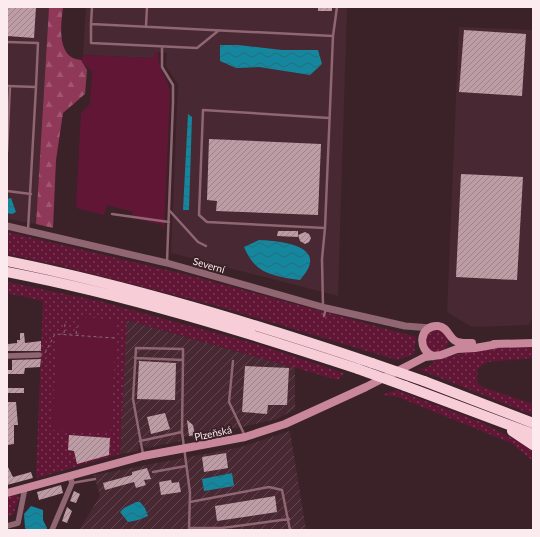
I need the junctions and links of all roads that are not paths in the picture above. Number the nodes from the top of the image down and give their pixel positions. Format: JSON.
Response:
{"nodes":[{"id":1,"x":92,"y":7,"type":"edge"},
{"id":2,"x":147,"y":7,"type":"edge"},
{"id":3,"x":337,"y":7,"type":"edge"},
{"id":4,"x":92,"y":24,"type":"junction"},
{"id":5,"x":146,"y":26,"type":"junction"},
{"id":6,"x":219,"y":31,"type":"junction"},
{"id":7,"x":333,"y":36,"type":"junction"},
{"id":8,"x":7,"y":42,"type":"edge"},
{"id":9,"x":162,"y":48,"type":"junction"},
{"id":10,"x":9,"y":86,"type":"edge"},
{"id":11,"x":36,"y":87,"type":"junction"},
{"id":12,"x":8,"y":104,"type":"edge"},
{"id":13,"x":329,"y":118,"type":"junction"},
{"id":14,"x":8,"y":129,"type":"edge"},
{"id":15,"x":7,"y":152,"type":"edge"},
{"id":16,"x":7,"y":191,"type":"edge"},
{"id":17,"x":31,"y":194,"type":"junction"},
{"id":18,"x":169,"y":210,"type":"junction"},
{"id":19,"x":112,"y":214,"type":"dead end"},
{"id":20,"x":169,"y":222,"type":"junction"},
{"id":21,"x":7,"y":226,"type":"edge"},
{"id":22,"x":325,"y":228,"type":"junction"},
{"id":23,"x":28,"y":230,"type":"junction"},
{"id":24,"x":206,"y":246,"type":"dead end"},
{"id":25,"x":7,"y":261,"type":"edge"},
{"id":26,"x":167,"y":263,"type":"junction"},
{"id":27,"x":7,"y":272,"type":"edge"},
{"id":28,"x":324,"y":307,"type":"junction"},
{"id":29,"x":324,"y":316,"type":"dead end"},
{"id":30,"x":405,"y":326,"type":"junction"},
{"id":31,"x":431,"y":328,"type":"junction"},
{"id":32,"x":451,"y":337,"type":"junction"},
{"id":33,"x":533,"y":343,"type":"edge"},
{"id":34,"x":422,"y":344,"type":"junction"},
{"id":35,"x":498,"y":344,"type":"junction"},
{"id":36,"x":447,"y":352,"type":"junction"},
{"id":37,"x":39,"y":355,"type":"road end"},
{"id":38,"x":7,"y":356,"type":"edge"},
{"id":39,"x":433,"y":356,"type":"junction"},
{"id":40,"x":135,"y":358,"type":"junction"},
{"id":41,"x":183,"y":360,"type":"junction"},
{"id":42,"x":233,"y":361,"type":"dead end"},
{"id":43,"x":413,"y":364,"type":"junction"},
{"id":44,"x":470,"y":404,"type":"junction"},
{"id":45,"x":481,"y":414,"type":"junction"},
{"id":46,"x":533,"y":423,"type":"edge"},
{"id":47,"x":182,"y":432,"type":"junction"},
{"id":48,"x":533,"y":434,"type":"edge"},
{"id":49,"x":245,"y":437,"type":"junction"},
{"id":50,"x":140,"y":441,"type":"junction"},
{"id":51,"x":533,"y":445,"type":"edge"},
{"id":52,"x":186,"y":449,"type":"junction"},
{"id":53,"x":143,"y":456,"type":"junction"},
{"id":54,"x":186,"y":466,"type":"junction"},
{"id":55,"x":153,"y":472,"type":"dead end"},
{"id":56,"x":95,"y":479,"type":"dead end"},
{"id":57,"x":71,"y":480,"type":"junction"},
{"id":58,"x":25,"y":488,"type":"junction"},
{"id":59,"x":7,"y":493,"type":"edge"},
{"id":60,"x":190,"y":502,"type":"junction"},
{"id":61,"x":289,"y":519,"type":"junction"},
{"id":62,"x":7,"y":526,"type":"edge"},
{"id":63,"x":189,"y":529,"type":"edge"},
{"id":64,"x":52,"y":530,"type":"edge"},
{"id":65,"x":290,"y":530,"type":"edge"}],
"edges":[{"from":1,"to":4,"type":"lane"},
{"from":2,"to":5,"type":"lane"},
{"from":3,"to":7,"type":"lane"},
{"from":4,"to":5,"type":"lane"},
{"from":4,"to":9,"type":"lane"},
{"from":5,"to":6,"type":"lane"},
{"from":6,"to":7,"type":"lane"},
{"from":6,"to":9,"type":"lane"},
{"from":7,"to":13,"type":"lane"},
{"from":8,"to":11,"type":"lane"},
{"from":9,"to":18,"type":"lane"},
{"from":10,"to":11,"type":"lane"},
{"from":10,"to":12,"type":"lane"},
{"from":11,"to":17,"type":"lane"},
{"from":12,"to":14,"type":"lane"},
{"from":13,"to":22,"type":"lane"},
{"from":13,"to":22,"type":"lane"},
{"from":14,"to":15,"type":"lane"},
{"from":16,"to":17,"type":"lane"},
{"from":17,"to":23,"type":"lane"},
{"from":18,"to":20,"type":"lane"},
{"from":18,"to":24,"type":"lane"},
{"from":19,"to":20,"type":"lane"},
{"from":20,"to":26,"type":"lane"},
{"from":21,"to":23,"type":"street","name":"Severní"},
{"from":22,"to":28,"type":"lane"},
{"from":23,"to":26,"type":"street","name":"Severní"},
{"from":25,"to":44,"type":"highway","bridge":true},
{"from":26,"to":28,"type":"street","name":"Severní"},
{"from":27,"to":44,"type":"highway","bridge":true},
{"from":28,"to":29,"type":"lane"},
{"from":28,"to":30,"type":"street","name":"Severní"},
{"from":30,"to":31,"type":"street","name":"Severní"},
{"from":30,"to":34,"type":"street","name":"Severní"},
{"from":31,"to":32,"type":"main road","name":"Plzeňská"},
{"from":31,"to":34,"type":"main road"},
{"from":32,"to":35,"type":"main road","name":"Plzeňská"},
{"from":32,"to":36,"type":"main road"},
{"from":33,"to":35,"type":"main road","name":"Plzeňská"},
{"from":34,"to":39,"type":"main road"},
{"from":34,"to":43,"type":"main road"},
{"from":35,"to":36,"type":"main road","name":"Plzeňská"},
{"from":36,"to":39,"type":"main road","name":"Plzeňská"},
{"from":37,"to":38,"type":"street"},
{"from":39,"to":43,"type":"main road","name":"Plzeňská"},
{"from":40,"to":41,"type":"lane"},
{"from":40,"to":41,"type":"lane"},
{"from":40,"to":50,"type":"lane"},
{"from":41,"to":47,"type":"lane"},
{"from":42,"to":49,"type":"lane"},
{"from":43,"to":49,"type":"main road","name":"Plzeňská"},
{"from":44,"to":45,"type":"highway"},
{"from":44,"to":46,"type":"highway"},
{"from":45,"to":48,"type":"highway"},
{"from":45,"to":51,"type":"highway"},
{"from":47,"to":50,"type":"lane"},
{"from":47,"to":52,"type":"lane"},
{"from":49,"to":52,"type":"main road","name":"Plzeňská"},
{"from":50,"to":53,"type":"lane"},
{"from":52,"to":53,"type":"main road","name":"Plzeňská"},
{"from":52,"to":54,"type":"lane"},
{"from":53,"to":57,"type":"main road","name":"Plzeňská"},
{"from":54,"to":55,"type":"lane"},
{"from":54,"to":60,"type":"lane"},
{"from":56,"to":57,"type":"lane"},
{"from":57,"to":58,"type":"main road","name":"Plzeňská"},
{"from":57,"to":64,"type":"street"},
{"from":58,"to":59,"type":"main road","name":"Plzeňská"},
{"from":58,"to":62,"type":"street"},
{"from":60,"to":61,"type":"lane"},
{"from":60,"to":63,"type":"lane"},
{"from":61,"to":63,"type":"lane"},
{"from":61,"to":65,"type":"lane"}]}
